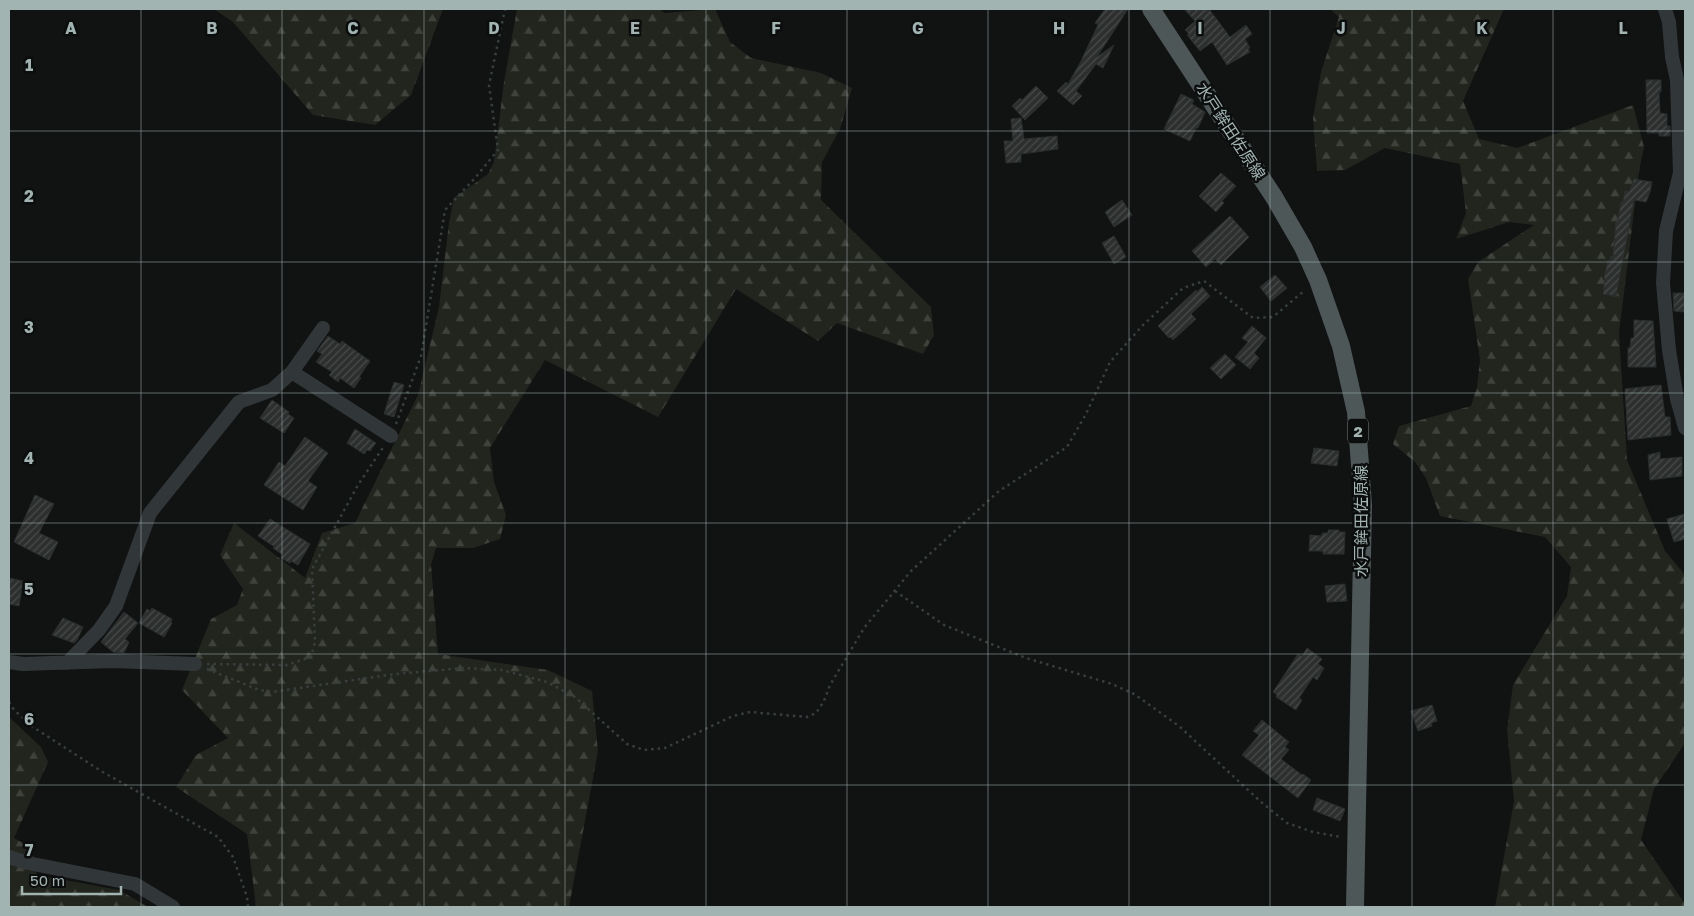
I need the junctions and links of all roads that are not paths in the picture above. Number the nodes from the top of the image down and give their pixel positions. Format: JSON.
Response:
{"nodes":[{"id":1,"x":1151,"y":9,"type":"edge"},
{"id":2,"x":1664,"y":9,"type":"edge"},
{"id":3,"x":323,"y":328,"type":"dead end"},
{"id":4,"x":292,"y":372,"type":"junction"},
{"id":5,"x":1685,"y":428,"type":"edge"},
{"id":6,"x":391,"y":436,"type":"road end"},
{"id":7,"x":9,"y":662,"type":"edge"},
{"id":8,"x":67,"y":663,"type":"junction"},
{"id":9,"x":195,"y":664,"type":"road end"},
{"id":10,"x":9,"y":857,"type":"edge"},
{"id":11,"x":173,"y":907,"type":"edge"},
{"id":12,"x":1355,"y":907,"type":"edge"}],
"edges":[{"from":1,"to":12,"type":"main road","name":"水戸鉾田佐原線","number":"2"},
{"from":2,"to":5,"type":"street"},
{"from":3,"to":4,"type":"street"},
{"from":4,"to":6,"type":"street"},
{"from":4,"to":8,"type":"street"},
{"from":7,"to":8,"type":"street"},
{"from":8,"to":9,"type":"street"},
{"from":10,"to":11,"type":"street"}]}
